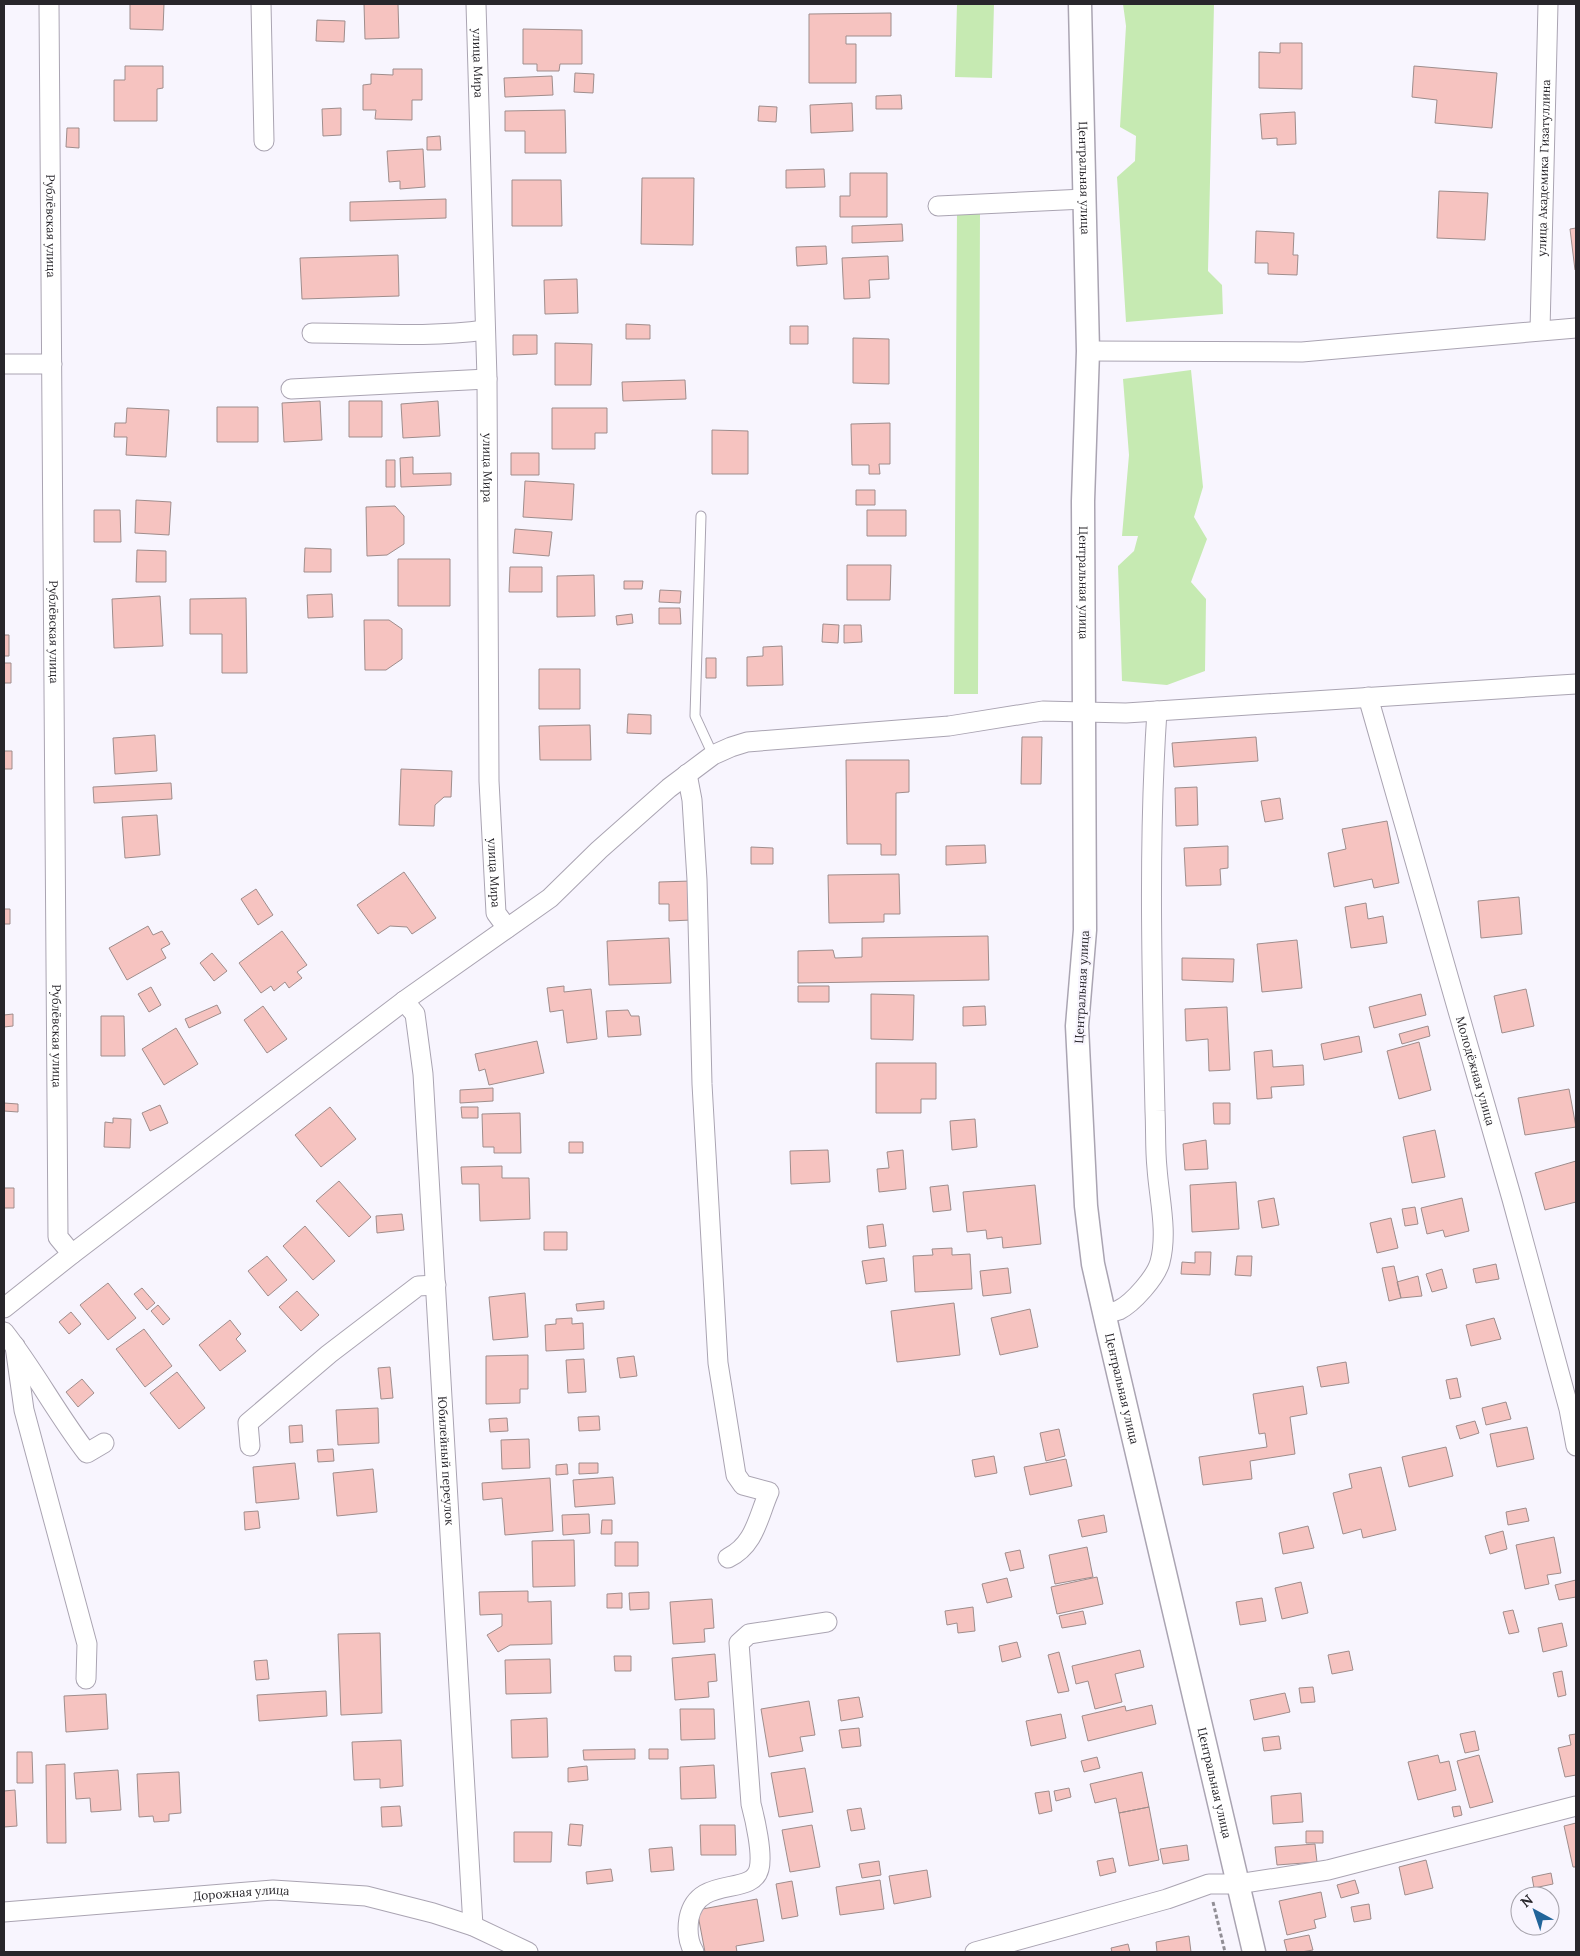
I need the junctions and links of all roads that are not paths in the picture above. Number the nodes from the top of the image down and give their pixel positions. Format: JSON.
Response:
{"nodes":[{"id":1,"x":49,"y":4,"type":"edge"},
{"id":2,"x":261,"y":4,"type":"edge"},
{"id":3,"x":476,"y":4,"type":"edge"},
{"id":4,"x":1080,"y":4,"type":"edge"},
{"id":5,"x":1548,"y":4,"type":"edge"},
{"id":6,"x":264,"y":141,"type":"dead end"},
{"id":7,"x":1084,"y":199,"type":"junction"},
{"id":8,"x":938,"y":206,"type":"dead end"},
{"id":9,"x":1576,"y":328,"type":"edge"},
{"id":10,"x":486,"y":330,"type":"junction"},
{"id":11,"x":1540,"y":330,"type":"junction"},
{"id":12,"x":312,"y":333,"type":"dead end"},
{"id":13,"x":1088,"y":351,"type":"junction"},
{"id":14,"x":4,"y":364,"type":"edge"},
{"id":15,"x":52,"y":364,"type":"junction"},
{"id":16,"x":487,"y":379,"type":"junction"},
{"id":17,"x":291,"y":389,"type":"dead end"},
{"id":18,"x":701,"y":516,"type":"dead end"},
{"id":19,"x":1576,"y":684,"type":"edge"},
{"id":20,"x":1368,"y":697,"type":"junction"},
{"id":21,"x":1157,"y":711,"type":"junction"},
{"id":22,"x":1084,"y":712,"type":"junction"},
{"id":23,"x":713,"y":755,"type":"junction"},
{"id":24,"x":687,"y":774,"type":"junction"},
{"id":25,"x":507,"y":928,"type":"junction"},
{"id":26,"x":404,"y":1001,"type":"junction"},
{"id":27,"x":72,"y":1254,"type":"junction"},
{"id":28,"x":436,"y":1285,"type":"junction"},
{"id":29,"x":4,"y":1308,"type":"edge"},
{"id":30,"x":1104,"y":1314,"type":"junction"},
{"id":31,"x":9,"y":1339,"type":"edge"},
{"id":32,"x":104,"y":1443,"type":"dead end"},
{"id":33,"x":250,"y":1446,"type":"dead end"},
{"id":34,"x":1576,"y":1446,"type":"edge"},
{"id":35,"x":728,"y":1558,"type":"dead end"},
{"id":36,"x":827,"y":1622,"type":"dead end"},
{"id":37,"x":86,"y":1679,"type":"dead end"},
{"id":38,"x":1576,"y":1806,"type":"edge"},
{"id":39,"x":1238,"y":1884,"type":"junction"},
{"id":40,"x":4,"y":1912,"type":"edge"},
{"id":41,"x":473,"y":1926,"type":"junction"},
{"id":42,"x":528,"y":1952,"type":"edge"},
{"id":43,"x":694,"y":1952,"type":"edge"},
{"id":44,"x":975,"y":1952,"type":"edge"},
{"id":45,"x":1254,"y":1952,"type":"edge"}],
"edges":[{"from":1,"to":15,"type":"street","name":"Рублёвская улица"},
{"from":2,"to":6,"type":"street"},
{"from":3,"to":10,"type":"street","name":"улица Мира"},
{"from":4,"to":7,"type":"street","name":"Центральная улица"},
{"from":5,"to":11,"type":"street","name":"улица Академика Гизатуллина"},
{"from":7,"to":8,"type":"street"},
{"from":7,"to":13,"type":"street","name":"Центральная улица"},
{"from":9,"to":11,"type":"street"},
{"from":10,"to":12,"type":"street"},
{"from":10,"to":16,"type":"street","name":"улица Мира"},
{"from":11,"to":13,"type":"street"},
{"from":13,"to":22,"type":"street","name":"Центральная улица"},
{"from":14,"to":15,"type":"street"},
{"from":15,"to":27,"type":"street","name":"Рублёвская улица"},
{"from":16,"to":17,"type":"street"},
{"from":16,"to":25,"type":"street","name":"улица Мира"},
{"from":18,"to":23,"type":"lane"},
{"from":19,"to":20,"type":"street"},
{"from":20,"to":21,"type":"street"},
{"from":20,"to":34,"type":"street","name":"Молодёжная улица"},
{"from":21,"to":22,"type":"street"},
{"from":21,"to":30,"type":"street"},
{"from":22,"to":23,"type":"street"},
{"from":22,"to":30,"type":"street","name":"Центральная улица"},
{"from":23,"to":24,"type":"street"},
{"from":24,"to":25,"type":"street"},
{"from":24,"to":35,"type":"street"},
{"from":25,"to":26,"type":"street"},
{"from":26,"to":27,"type":"street"},
{"from":26,"to":28,"type":"street","name":"Юбилейный переулок"},
{"from":27,"to":29,"type":"street"},
{"from":28,"to":33,"type":"street"},
{"from":28,"to":41,"type":"street","name":"Юбилейный переулок"},
{"from":30,"to":39,"type":"street","name":"Центральная улица"},
{"from":31,"to":32,"type":"street"},
{"from":31,"to":37,"type":"street"},
{"from":36,"to":43,"type":"street"},
{"from":38,"to":39,"type":"street"},
{"from":39,"to":44,"type":"street"},
{"from":39,"to":45,"type":"street","name":"Центральная улица"},
{"from":40,"to":41,"type":"street","name":"Дорожная улица"},
{"from":41,"to":42,"type":"street","name":"Дорожная улица"}]}
